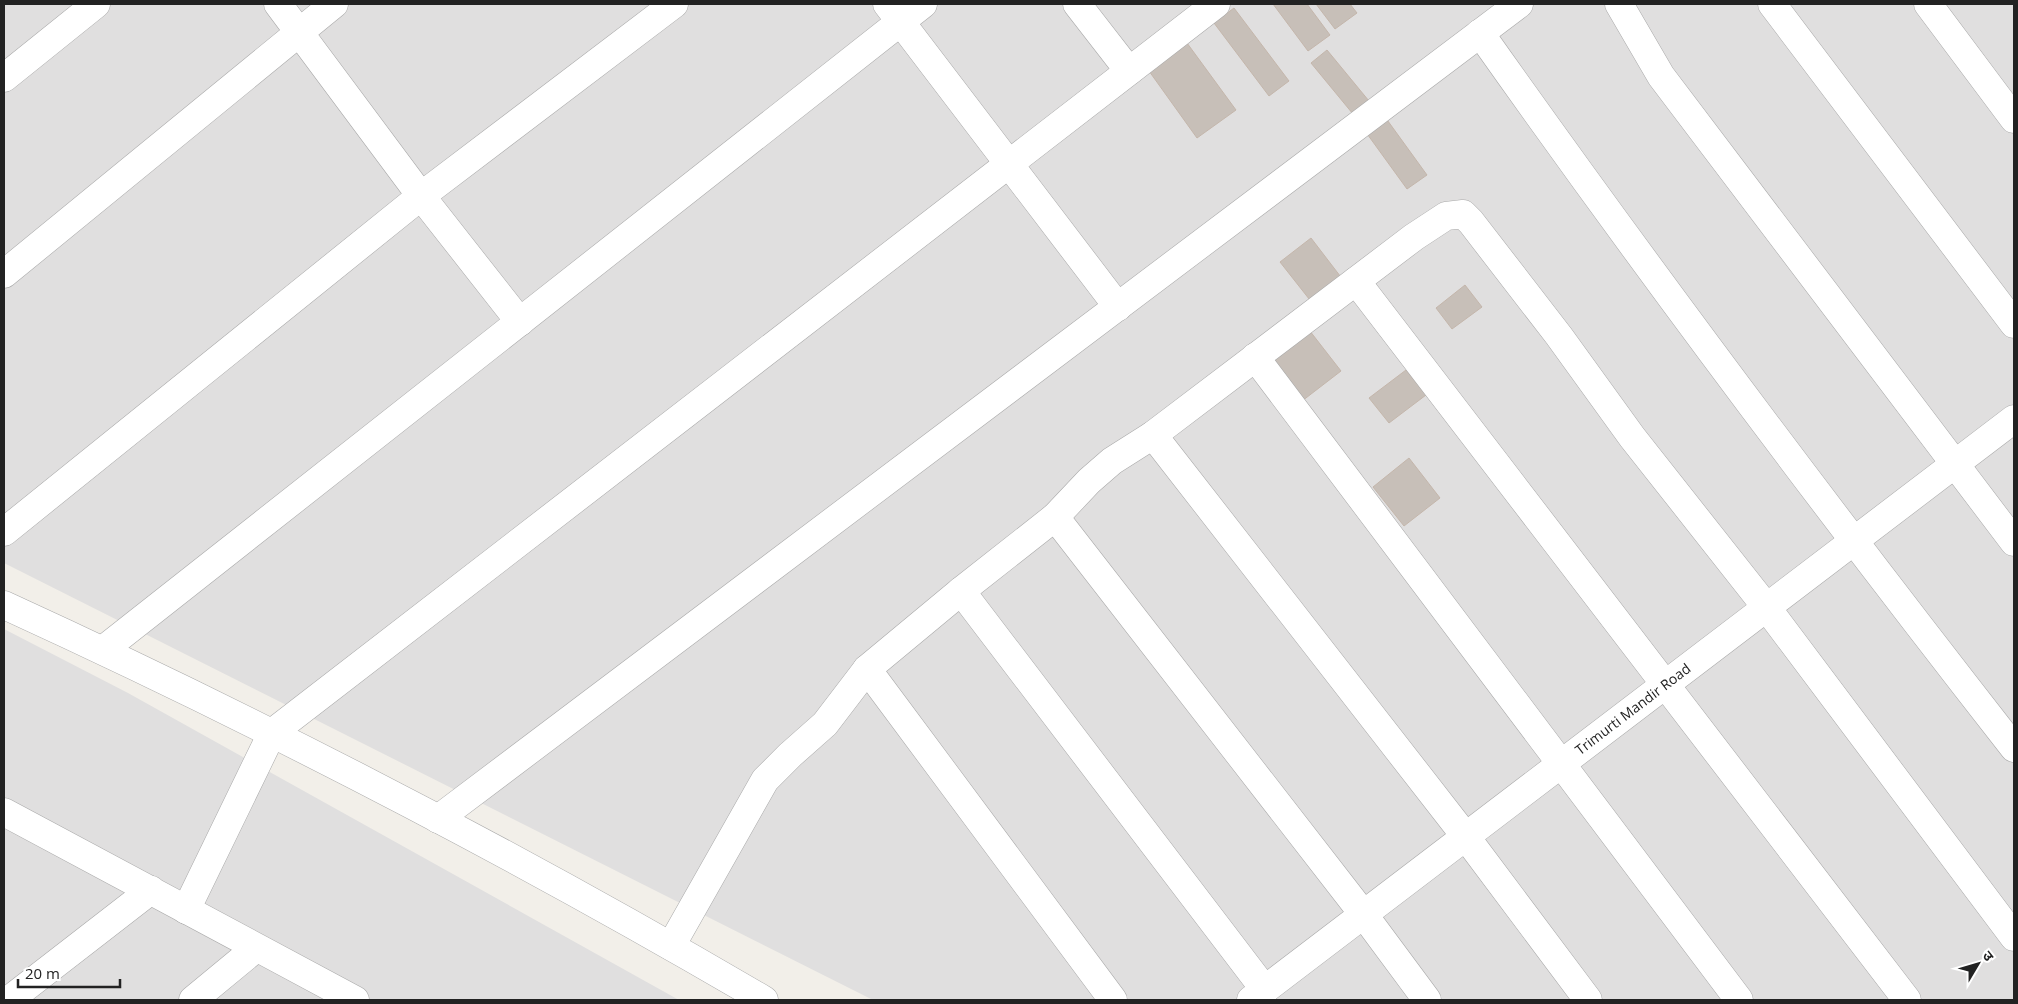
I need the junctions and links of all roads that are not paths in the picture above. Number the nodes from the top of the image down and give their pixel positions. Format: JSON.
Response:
{"nodes":[{"id":1,"x":96,"y":4,"type":"edge"},
{"id":2,"x":278,"y":4,"type":"edge"},
{"id":3,"x":334,"y":4,"type":"edge"},
{"id":4,"x":674,"y":4,"type":"edge"},
{"id":5,"x":924,"y":4,"type":"edge"},
{"id":6,"x":1077,"y":4,"type":"edge"},
{"id":7,"x":1216,"y":4,"type":"edge"},
{"id":8,"x":1519,"y":4,"type":"edge"},
{"id":9,"x":1619,"y":4,"type":"edge"},
{"id":10,"x":1772,"y":4,"type":"edge"},
{"id":11,"x":1928,"y":4,"type":"edge"},
{"id":12,"x":894,"y":13,"type":"edge"},
{"id":13,"x":299,"y":32,"type":"junction"},
{"id":14,"x":1480,"y":33,"type":"junction"},
{"id":15,"x":1129,"y":71,"type":"junction"},
{"id":16,"x":4,"y":78,"type":"edge"},
{"id":17,"x":2014,"y":119,"type":"edge"},
{"id":18,"x":1009,"y":164,"type":"junction"},
{"id":19,"x":421,"y":196,"type":"junction"},
{"id":20,"x":4,"y":274,"type":"edge"},
{"id":21,"x":1356,"y":281,"type":"junction"},
{"id":22,"x":1118,"y":307,"type":"junction"},
{"id":23,"x":520,"y":322,"type":"junction"},
{"id":24,"x":2014,"y":324,"type":"edge"},
{"id":25,"x":1255,"y":357,"type":"junction"},
{"id":26,"x":2014,"y":420,"type":"edge"},
{"id":27,"x":1153,"y":435,"type":"junction"},
{"id":28,"x":1955,"y":465,"type":"junction"},
{"id":29,"x":1056,"y":517,"type":"junction"},
{"id":30,"x":4,"y":532,"type":"edge"},
{"id":31,"x":1854,"y":542,"type":"junction"},
{"id":32,"x":2014,"y":542,"type":"edge"},
{"id":33,"x":961,"y":591,"type":"junction"},
{"id":34,"x":4,"y":605,"type":"edge"},
{"id":35,"x":1767,"y":608,"type":"junction"},
{"id":36,"x":103,"y":650,"type":"junction"},
{"id":37,"x":867,"y":669,"type":"junction"},
{"id":38,"x":1666,"y":684,"type":"junction"},
{"id":39,"x":272,"y":733,"type":"junction"},
{"id":40,"x":2014,"y":748,"type":"edge"},
{"id":41,"x":1561,"y":764,"type":"junction"},
{"id":42,"x":4,"y":812,"type":"edge"},
{"id":43,"x":438,"y":819,"type":"junction"},
{"id":44,"x":1466,"y":837,"type":"junction"},
{"id":45,"x":151,"y":890,"type":"junction"},
{"id":46,"x":186,"y":910,"type":"junction"},
{"id":47,"x":1364,"y":915,"type":"junction"},
{"id":48,"x":2014,"y":937,"type":"edge"},
{"id":49,"x":671,"y":946,"type":"junction"},
{"id":50,"x":256,"y":948,"type":"junction"},
{"id":51,"x":1258,"y":995,"type":"edge"},
{"id":52,"x":9,"y":1000,"type":"edge"},
{"id":53,"x":193,"y":1000,"type":"edge"},
{"id":54,"x":355,"y":1000,"type":"edge"},
{"id":55,"x":764,"y":1000,"type":"edge"},
{"id":56,"x":1113,"y":1000,"type":"edge"},
{"id":57,"x":1427,"y":1000,"type":"edge"},
{"id":58,"x":1588,"y":1000,"type":"edge"},
{"id":59,"x":1738,"y":1000,"type":"edge"},
{"id":60,"x":1907,"y":1000,"type":"edge"}],
"edges":[{"from":1,"to":16,"type":"street"},
{"from":2,"to":13,"type":"street"},
{"from":3,"to":13,"type":"street"},
{"from":4,"to":19,"type":"street"},
{"from":5,"to":12,"type":"street"},
{"from":6,"to":15,"type":"street"},
{"from":7,"to":15,"type":"street"},
{"from":8,"to":14,"type":"street"},
{"from":9,"to":28,"type":"street"},
{"from":10,"to":24,"type":"street"},
{"from":11,"to":17,"type":"street"},
{"from":12,"to":18,"type":"street"},
{"from":12,"to":23,"type":"street"},
{"from":13,"to":19,"type":"street"},
{"from":13,"to":20,"type":"street"},
{"from":14,"to":22,"type":"street"},
{"from":14,"to":31,"type":"street"},
{"from":15,"to":18,"type":"street"},
{"from":18,"to":22,"type":"street"},
{"from":18,"to":39,"type":"street"},
{"from":19,"to":23,"type":"street"},
{"from":19,"to":30,"type":"street"},
{"from":21,"to":25,"type":"street"},
{"from":21,"to":35,"type":"street"},
{"from":21,"to":38,"type":"street"},
{"from":22,"to":43,"type":"street"},
{"from":23,"to":36,"type":"street"},
{"from":25,"to":27,"type":"street"},
{"from":25,"to":41,"type":"street"},
{"from":26,"to":28,"type":"street","name":"Trimurti Mandir Road"},
{"from":27,"to":29,"type":"street"},
{"from":27,"to":44,"type":"street"},
{"from":28,"to":31,"type":"street","name":"Trimurti Mandir Road"},
{"from":28,"to":32,"type":"street"},
{"from":29,"to":33,"type":"street"},
{"from":29,"to":47,"type":"street"},
{"from":31,"to":35,"type":"street","name":"Trimurti Mandir Road"},
{"from":31,"to":40,"type":"street"},
{"from":33,"to":37,"type":"street"},
{"from":33,"to":51,"type":"street"},
{"from":34,"to":36,"type":"street"},
{"from":35,"to":38,"type":"street","name":"Trimurti Mandir Road"},
{"from":35,"to":48,"type":"street"},
{"from":36,"to":39,"type":"street"},
{"from":37,"to":49,"type":"street"},
{"from":37,"to":56,"type":"street"},
{"from":38,"to":41,"type":"street","name":"Trimurti Mandir Road"},
{"from":38,"to":60,"type":"street"},
{"from":39,"to":43,"type":"street"},
{"from":39,"to":46,"type":"street"},
{"from":41,"to":44,"type":"street","name":"Trimurti Mandir Road"},
{"from":41,"to":59,"type":"street"},
{"from":42,"to":45,"type":"street"},
{"from":43,"to":49,"type":"street"},
{"from":44,"to":47,"type":"street","name":"Trimurti Mandir Road"},
{"from":44,"to":58,"type":"street"},
{"from":45,"to":46,"type":"street"},
{"from":45,"to":52,"type":"street"},
{"from":46,"to":50,"type":"street"},
{"from":47,"to":51,"type":"street","name":"Trimurti Mandir Road"},
{"from":47,"to":57,"type":"street"},
{"from":49,"to":55,"type":"street"},
{"from":50,"to":53,"type":"street"},
{"from":50,"to":54,"type":"street"}]}
